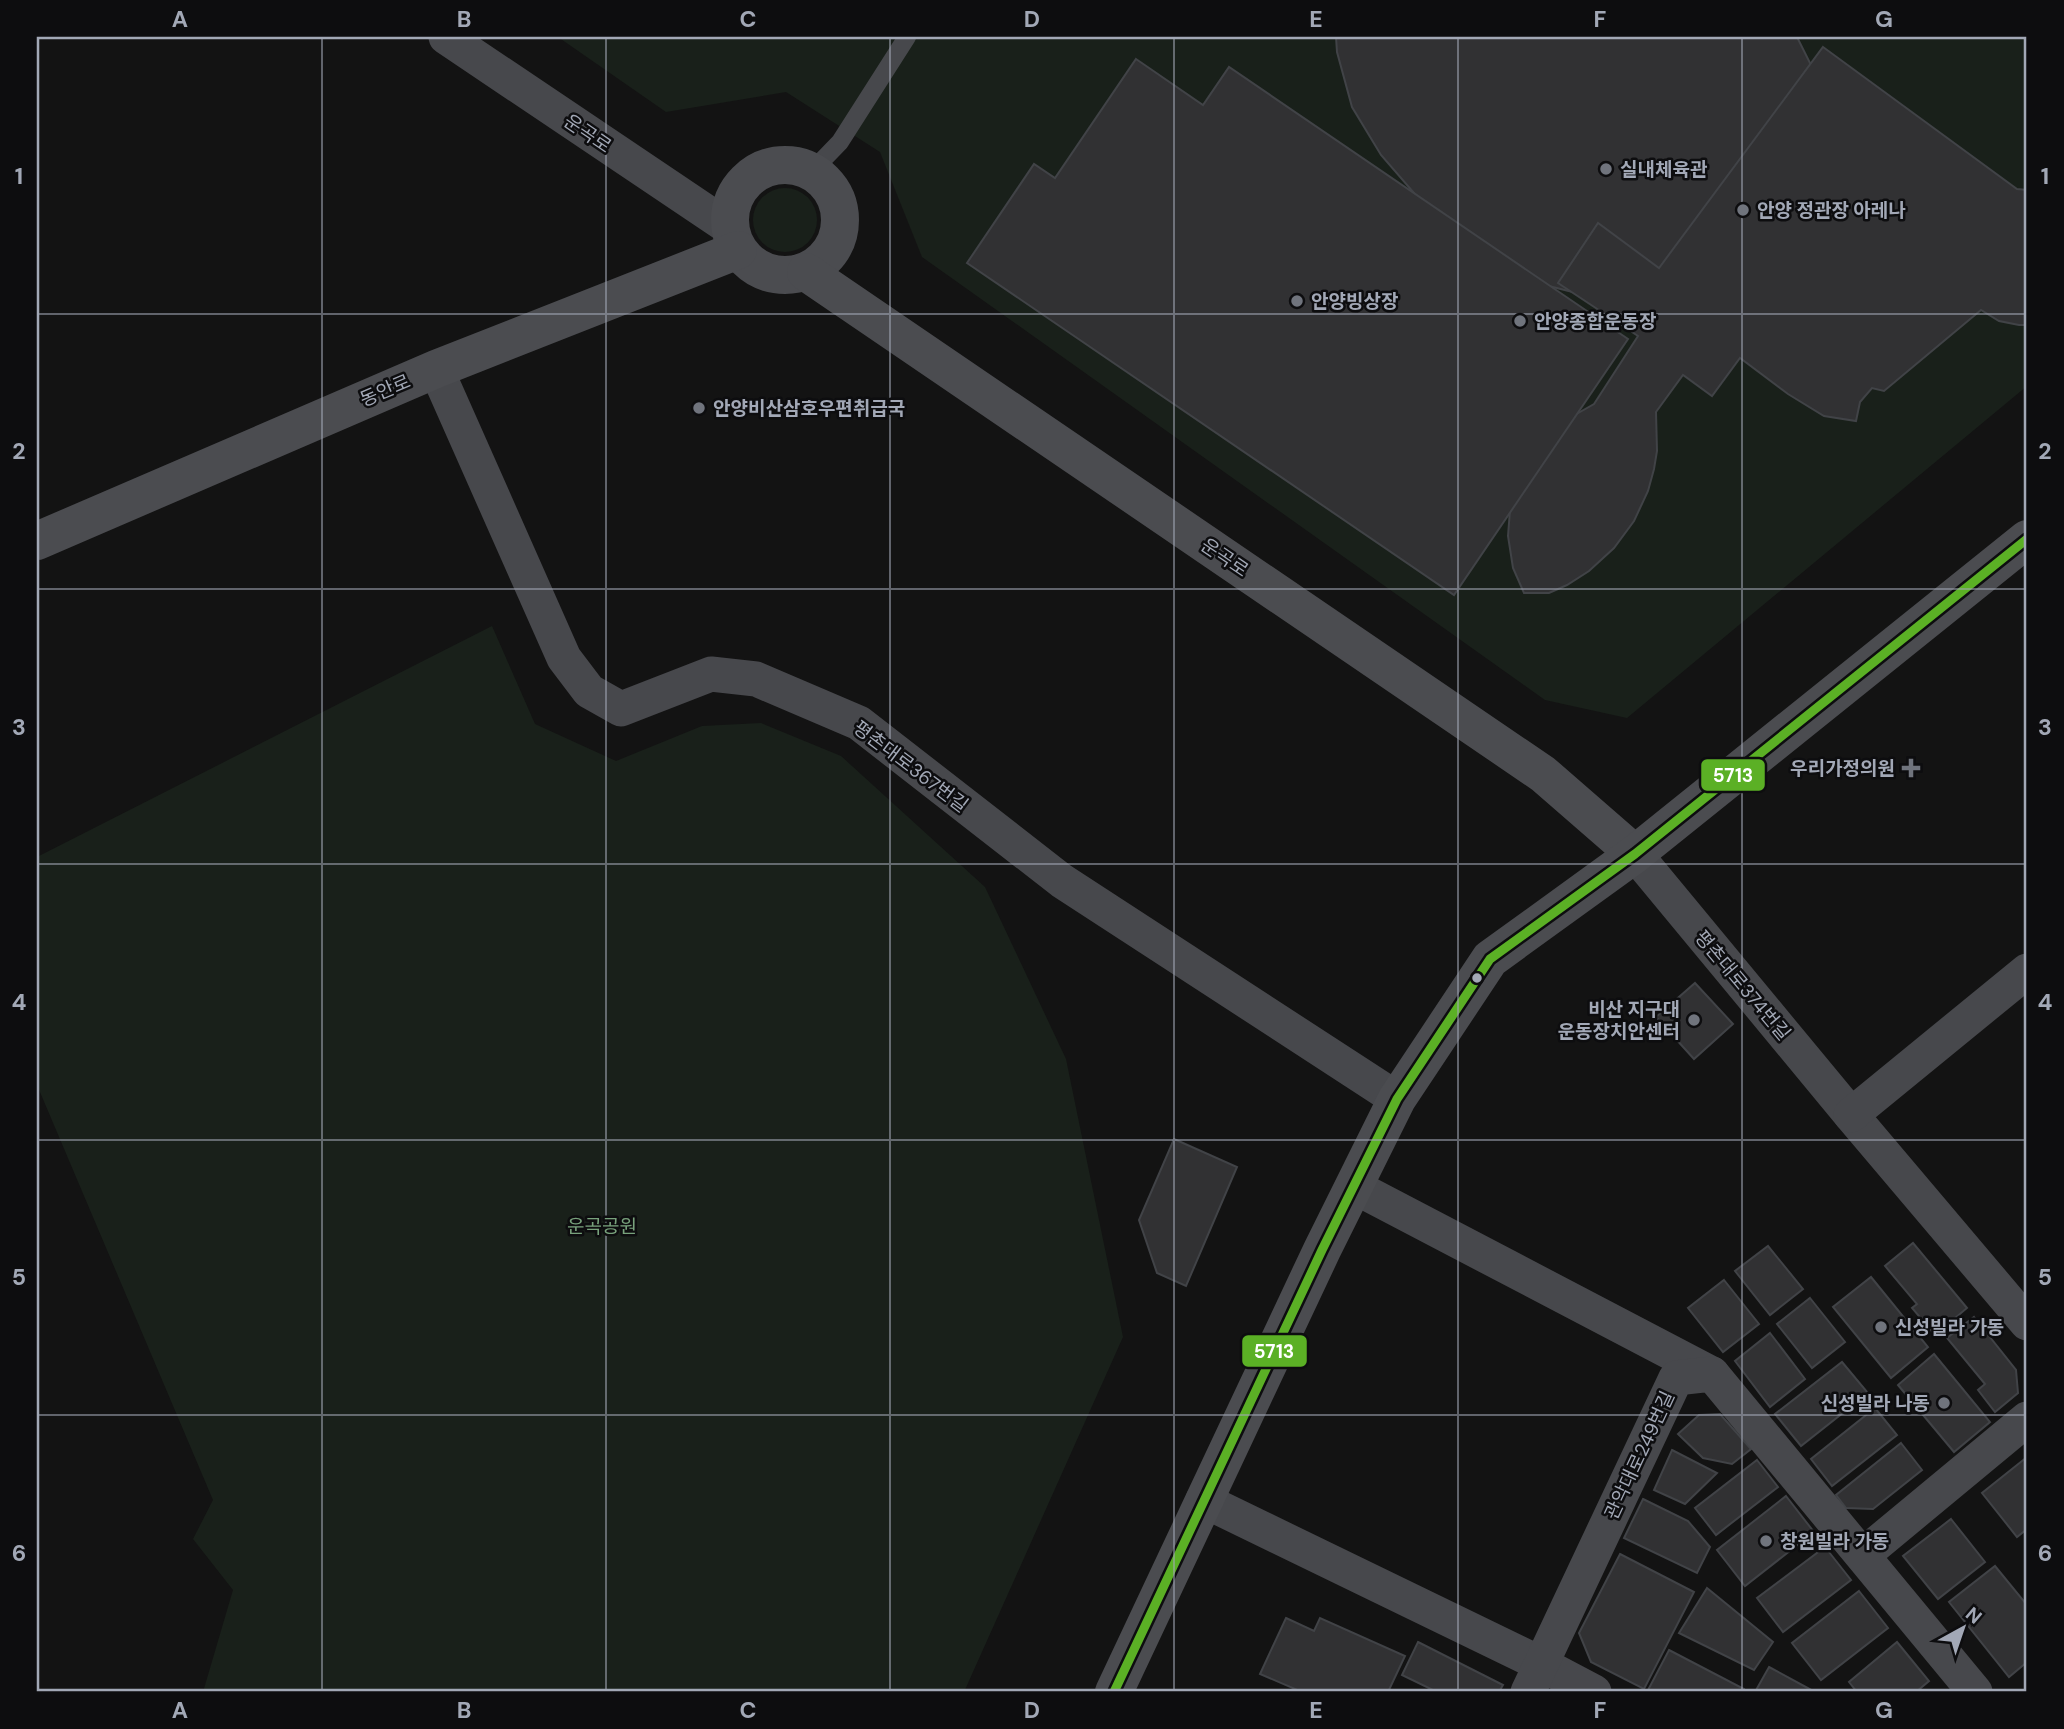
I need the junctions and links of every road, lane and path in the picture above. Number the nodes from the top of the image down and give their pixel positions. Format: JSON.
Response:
{"nodes":[{"id":1,"x":446,"y":37,"type":"edge"},
{"id":2,"x":907,"y":37,"type":"edge"},
{"id":3,"x":811,"y":172,"type":"junction"},
{"id":4,"x":734,"y":239,"type":"junction"},
{"id":5,"x":806,"y":272,"type":"junction"},
{"id":6,"x":436,"y":369,"type":"junction"},
{"id":7,"x":2027,"y":539,"type":"edge"},
{"id":8,"x":37,"y":541,"type":"edge"},
{"id":9,"x":1635,"y":855,"type":"junction"},
{"id":10,"x":2027,"y":971,"type":"edge"},
{"id":11,"x":1397,"y":1099,"type":"junction"},
{"id":12,"x":1851,"y":1115,"type":"junction"},
{"id":13,"x":1353,"y":1186,"type":"junction"},
{"id":14,"x":2027,"y":1323,"type":"edge"},
{"id":15,"x":1712,"y":1374,"type":"junction"},
{"id":16,"x":2027,"y":1419,"type":"edge"},
{"id":17,"x":1203,"y":1500,"type":"junction"},
{"id":18,"x":1863,"y":1555,"type":"junction"},
{"id":19,"x":1534,"y":1678,"type":"edge"},
{"id":20,"x":1114,"y":1692,"type":"edge"},
{"id":21,"x":1594,"y":1692,"type":"edge"},
{"id":22,"x":1975,"y":1692,"type":"edge"}],
"edges":[{"from":1,"to":4,"type":"street","name":"운곡로"},
{"from":2,"to":3,"type":"lane"},
{"from":3,"to":4,"type":"street"},
{"from":3,"to":5,"type":"street"},
{"from":4,"to":5,"type":"street"},
{"from":4,"to":6,"type":"street","name":"동안로"},
{"from":5,"to":9,"type":"street","name":"운곡로"},
{"from":6,"to":8,"type":"street","name":"동안로"},
{"from":6,"to":11,"type":"street","name":"평촌대로367번길"},
{"from":7,"to":9,"type":"street"},
{"from":9,"to":11,"type":"street"},
{"from":9,"to":12,"type":"street","name":"평촌대로374번길"},
{"from":10,"to":12,"type":"street"},
{"from":11,"to":13,"type":"street"},
{"from":12,"to":14,"type":"street","name":"평촌대로374번길"},
{"from":13,"to":15,"type":"street"},
{"from":13,"to":17,"type":"street"},
{"from":15,"to":18,"type":"street"},
{"from":15,"to":19,"type":"street","name":"관악대로249번길"},
{"from":16,"to":18,"type":"street"},
{"from":17,"to":19,"type":"street"},
{"from":17,"to":20,"type":"street"},
{"from":18,"to":22,"type":"street"},
{"from":19,"to":21,"type":"street"}]}
